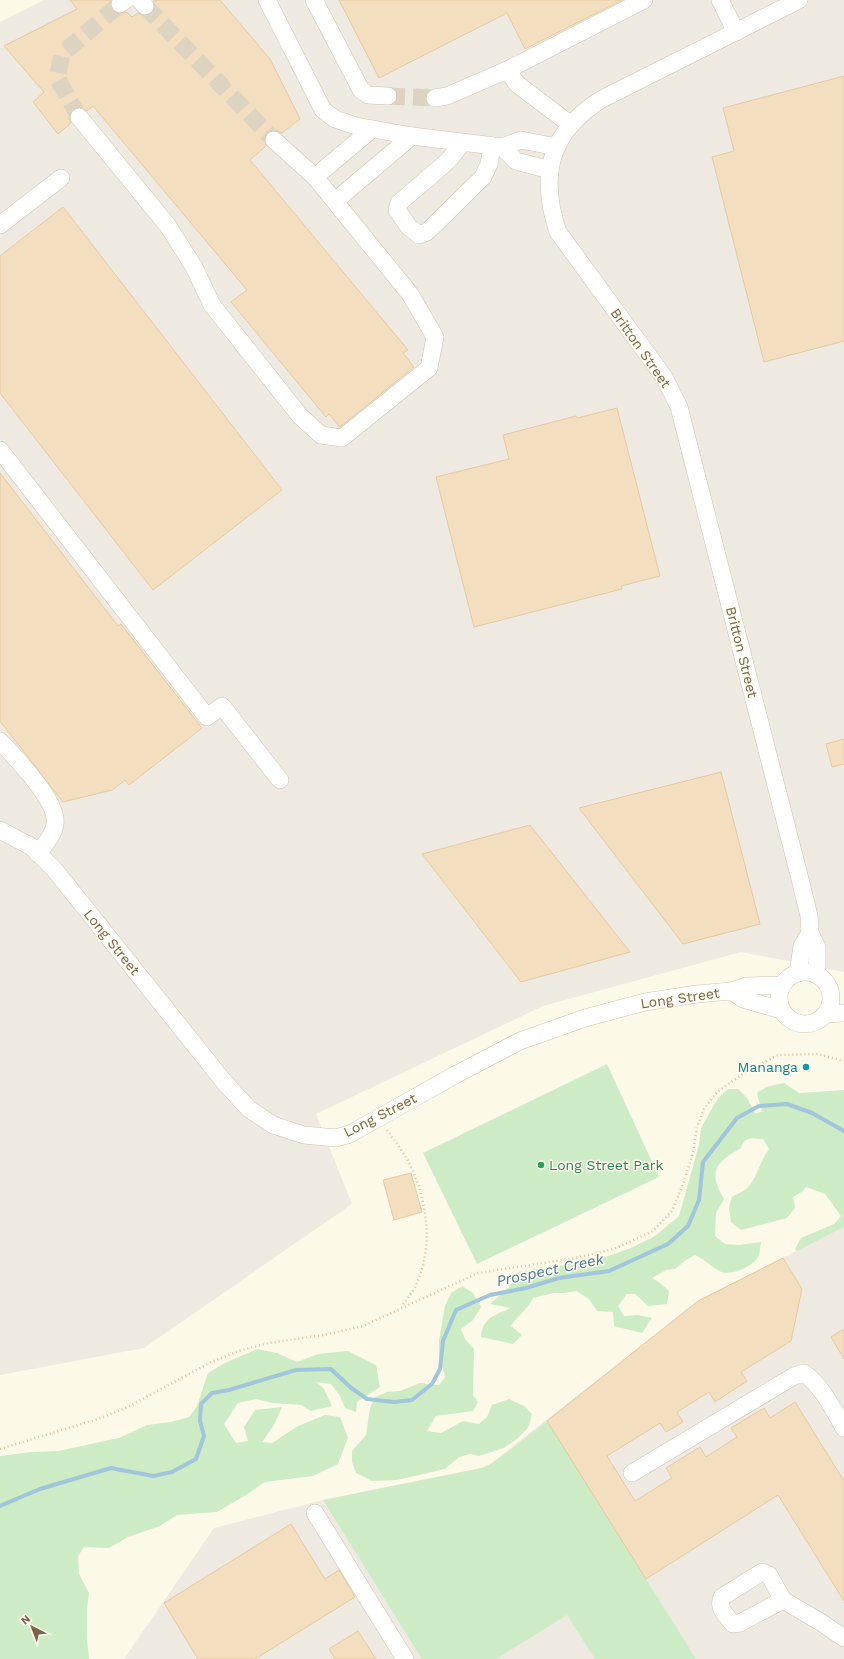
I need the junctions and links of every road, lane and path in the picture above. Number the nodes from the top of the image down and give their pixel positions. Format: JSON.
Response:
{"nodes":[{"id":1,"x":267,"y":0,"type":"edge"},
{"id":2,"x":314,"y":0,"type":"edge"},
{"id":3,"x":644,"y":0,"type":"edge"},
{"id":4,"x":720,"y":0,"type":"edge"},
{"id":5,"x":799,"y":0,"type":"edge"},
{"id":6,"x":736,"y":32,"type":"junction"},
{"id":7,"x":507,"y":70,"type":"junction"},
{"id":8,"x":388,"y":96,"type":"tunnel mouth"},
{"id":9,"x":435,"y":98,"type":"tunnel mouth"},
{"id":10,"x":79,"y":117,"type":"tunnel mouth"},
{"id":11,"x":570,"y":125,"type":"junction"},
{"id":12,"x":372,"y":129,"type":"junction"},
{"id":13,"x":412,"y":136,"type":"junction"},
{"id":14,"x":274,"y":140,"type":"tunnel mouth"},
{"id":15,"x":462,"y":143,"type":"junction"},
{"id":16,"x":497,"y":147,"type":"junction"},
{"id":17,"x":557,"y":147,"type":"junction"},
{"id":18,"x":550,"y":170,"type":"junction"},
{"id":19,"x":315,"y":177,"type":"junction"},
{"id":20,"x":61,"y":178,"type":"dead end"},
{"id":21,"x":335,"y":201,"type":"junction"},
{"id":22,"x":0,"y":225,"type":"edge"},
{"id":23,"x":0,"y":450,"type":"edge"},
{"id":24,"x":0,"y":741,"type":"edge"},
{"id":25,"x":280,"y":780,"type":"dead end"},
{"id":26,"x":0,"y":830,"type":"edge"},
{"id":27,"x":38,"y":854,"type":"junction"},
{"id":28,"x":810,"y":933,"type":"junction"},
{"id":29,"x":798,"y":973,"type":"junction"},
{"id":30,"x":817,"y":975,"type":"junction"},
{"id":31,"x":782,"y":985,"type":"junction"},
{"id":32,"x":836,"y":990,"type":"edge"},
{"id":33,"x":731,"y":992,"type":"junction"},
{"id":34,"x":781,"y":1010,"type":"junction"},
{"id":35,"x":844,"y":1013,"type":"edge"},
{"id":36,"x":826,"y":1014,"type":"junction"},
{"id":37,"x":844,"y":1061,"type":"edge"},
{"id":38,"x":379,"y":1118,"type":"junction"},
{"id":39,"x":401,"y":1307,"type":"junction"},
{"id":40,"x":844,"y":1428,"type":"edge"},
{"id":41,"x":0,"y":1449,"type":"edge"},
{"id":42,"x":632,"y":1473,"type":"dead end"},
{"id":43,"x":316,"y":1514,"type":"dead end"},
{"id":44,"x":783,"y":1600,"type":"dead end"},
{"id":45,"x":844,"y":1638,"type":"edge"},
{"id":46,"x":404,"y":1659,"type":"edge"}],
"edges":[{"from":1,"to":12,"type":"street"},
{"from":2,"to":8,"type":"street"},
{"from":3,"to":7,"type":"street"},
{"from":4,"to":6,"type":"street"},
{"from":5,"to":6,"type":"street","name":"Britton Street"},
{"from":6,"to":11,"type":"street","name":"Britton Street"},
{"from":7,"to":9,"type":"street"},
{"from":7,"to":11,"type":"street"},
{"from":10,"to":21,"type":"street"},
{"from":11,"to":17,"type":"street","name":"Britton Street"},
{"from":12,"to":13,"type":"street"},
{"from":12,"to":19,"type":"street"},
{"from":13,"to":15,"type":"street"},
{"from":13,"to":21,"type":"street"},
{"from":14,"to":19,"type":"street"},
{"from":15,"to":16,"type":"street"},
{"from":15,"to":16,"type":"street"},
{"from":16,"to":17,"type":"street"},
{"from":16,"to":18,"type":"street"},
{"from":17,"to":18,"type":"street","name":"Britton Street"},
{"from":18,"to":28,"type":"street","name":"Britton Street"},
{"from":19,"to":21,"type":"street"},
{"from":20,"to":22,"type":"street"},
{"from":23,"to":25,"type":"street"},
{"from":24,"to":27,"type":"street"},
{"from":26,"to":27,"type":"street","name":"Long Street"},
{"from":27,"to":38,"type":"street","name":"Long Street"},
{"from":28,"to":29,"type":"street"},
{"from":28,"to":30,"type":"street","name":"Britton Street"},
{"from":29,"to":30,"type":"street"},
{"from":29,"to":31,"type":"street"},
{"from":30,"to":32,"type":"street"},
{"from":31,"to":33,"type":"street","name":"Long Street"},
{"from":31,"to":34,"type":"street"},
{"from":32,"to":36,"type":"street"},
{"from":33,"to":34,"type":"street","name":"Long Street"},
{"from":33,"to":38,"type":"street","name":"Long Street"},
{"from":34,"to":36,"type":"street"},
{"from":35,"to":36,"type":"street"},
{"from":37,"to":39,"type":"path"},
{"from":38,"to":39,"type":"path"},
{"from":39,"to":41,"type":"path"},
{"from":40,"to":42,"type":"street"},
{"from":43,"to":46,"type":"street"},
{"from":44,"to":45,"type":"street"}]}
